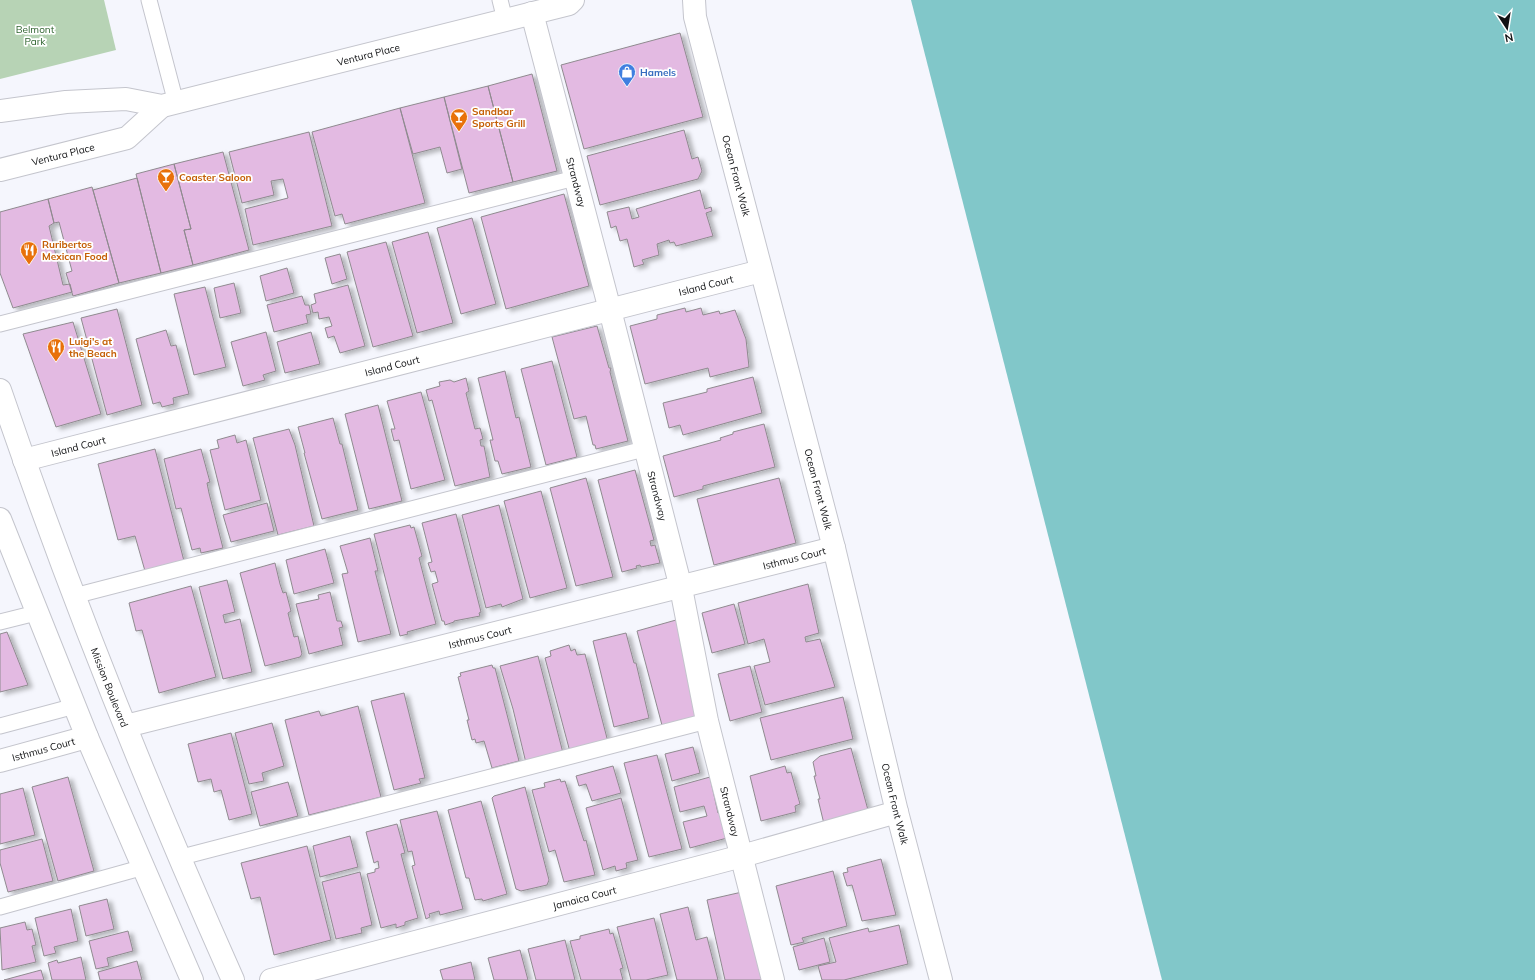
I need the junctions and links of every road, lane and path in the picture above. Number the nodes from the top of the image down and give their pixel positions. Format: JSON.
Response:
{"nodes":[{"id":1,"x":149,"y":0,"type":"edge"},
{"id":2,"x":694,"y":0,"type":"edge"},
{"id":3,"x":570,"y":2,"type":"edge"},
{"id":4,"x":503,"y":10,"type":"edge"},
{"id":5,"x":532,"y":13,"type":"junction"},
{"id":6,"x":169,"y":104,"type":"junction"},
{"id":7,"x":0,"y":111,"type":"edge"},
{"id":8,"x":0,"y":170,"type":"edge"},
{"id":9,"x":575,"y":178,"type":"junction"},
{"id":10,"x":760,"y":271,"type":"junction"},
{"id":11,"x":610,"y":310,"type":"junction"},
{"id":12,"x":0,"y":324,"type":"edge"},
{"id":13,"x":0,"y":390,"type":"edge"},
{"id":14,"x":644,"y":449,"type":"junction"},
{"id":15,"x":24,"y":460,"type":"junction"},
{"id":16,"x":0,"y":519,"type":"edge"},
{"id":17,"x":834,"y":548,"type":"junction"},
{"id":18,"x":681,"y":588,"type":"junction"},
{"id":19,"x":74,"y":596,"type":"junction"},
{"id":20,"x":36,"y":613,"type":"junction"},
{"id":21,"x":0,"y":622,"type":"edge"},
{"id":22,"x":75,"y":706,"type":"junction"},
{"id":23,"x":707,"y":722,"type":"junction"},
{"id":24,"x":0,"y":726,"type":"edge"},
{"id":25,"x":126,"y":726,"type":"junction"},
{"id":26,"x":87,"y":737,"type":"junction"},
{"id":27,"x":0,"y":760,"type":"edge"},
{"id":28,"x":897,"y":812,"type":"junction"},
{"id":29,"x":742,"y":856,"type":"junction"},
{"id":30,"x":178,"y":858,"type":"junction"},
{"id":31,"x":144,"y":867,"type":"junction"},
{"id":32,"x":0,"y":907,"type":"edge"},
{"id":33,"x":192,"y":980,"type":"edge"},
{"id":34,"x":233,"y":980,"type":"edge"},
{"id":35,"x":271,"y":980,"type":"edge"},
{"id":36,"x":774,"y":980,"type":"edge"},
{"id":37,"x":941,"y":980,"type":"edge"}],
"edges":[{"from":1,"to":6,"type":"lane"},
{"from":2,"to":10,"type":"street","name":"Ocean Front Walk"},
{"from":3,"to":5,"type":"street","name":"Ventura Place"},
{"from":4,"to":5,"type":"street","name":"Ventura Place"},
{"from":4,"to":6,"type":"street","name":"Ventura Place"},
{"from":5,"to":9,"type":"street","name":"Strandway"},
{"from":6,"to":7,"type":"street","name":"Ventura Place"},
{"from":6,"to":8,"type":"street","name":"Ventura Place"},
{"from":9,"to":11,"type":"street","name":"Strandway"},
{"from":9,"to":12,"type":"lane"},
{"from":10,"to":11,"type":"street","name":"Island Court"},
{"from":10,"to":17,"type":"street","name":"Ocean Front Walk"},
{"from":11,"to":14,"type":"street","name":"Strandway"},
{"from":11,"to":15,"type":"street","name":"Island Court"},
{"from":13,"to":15,"type":"street","name":"Mission Boulevard"},
{"from":14,"to":18,"type":"street","name":"Strandway"},
{"from":14,"to":19,"type":"lane"},
{"from":15,"to":19,"type":"street","name":"Mission Boulevard"},
{"from":16,"to":20,"type":"street"},
{"from":17,"to":18,"type":"street","name":"Isthmus Court"},
{"from":17,"to":28,"type":"street","name":"Ocean Front Walk"},
{"from":18,"to":23,"type":"street","name":"Strandway"},
{"from":18,"to":25,"type":"street","name":"Isthmus Court"},
{"from":19,"to":25,"type":"street","name":"Mission Boulevard"},
{"from":20,"to":21,"type":"lane"},
{"from":20,"to":22,"type":"street"},
{"from":22,"to":24,"type":"lane"},
{"from":22,"to":26,"type":"street"},
{"from":23,"to":29,"type":"street","name":"Strandway"},
{"from":23,"to":30,"type":"lane"},
{"from":25,"to":30,"type":"street","name":"Mission Boulevard"},
{"from":26,"to":27,"type":"street","name":"Isthmus Court"},
{"from":26,"to":31,"type":"street"},
{"from":28,"to":29,"type":"street","name":"Jamaica Court"},
{"from":28,"to":37,"type":"street","name":"Ocean Front Walk"},
{"from":29,"to":35,"type":"street","name":"Jamaica Court"},
{"from":29,"to":36,"type":"street","name":"Strandway"},
{"from":30,"to":34,"type":"street","name":"Mission Boulevard"},
{"from":31,"to":32,"type":"lane"},
{"from":31,"to":33,"type":"street"}]}
